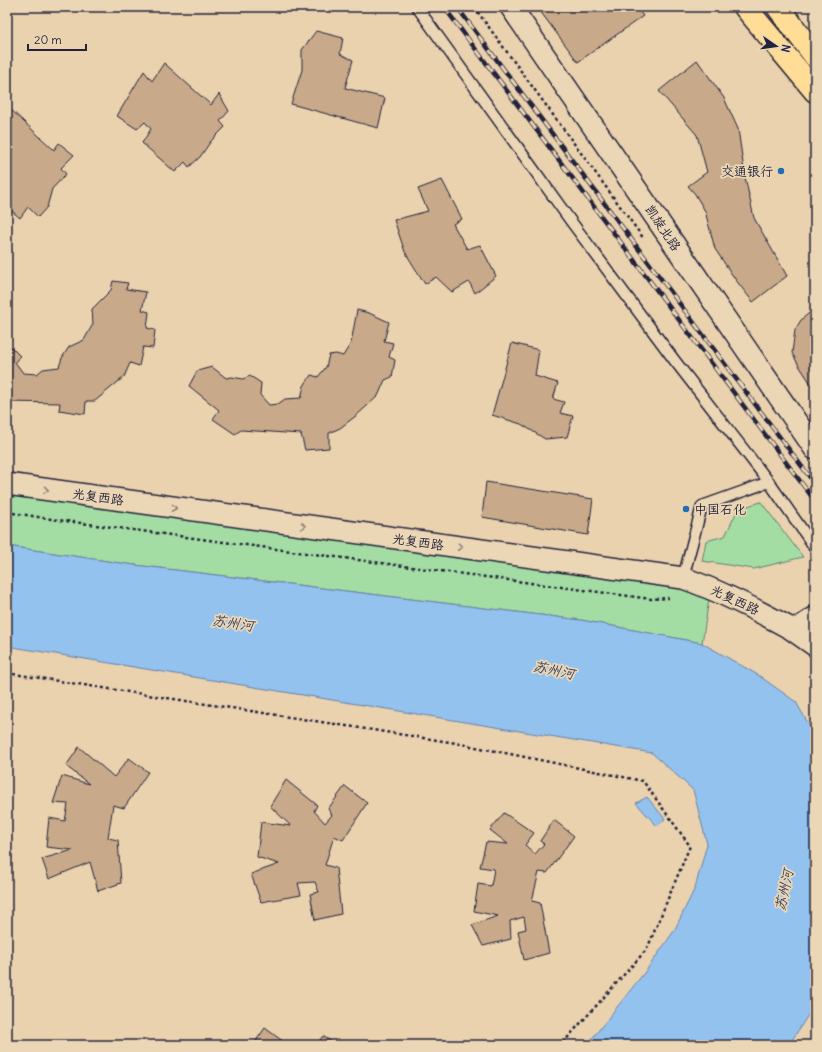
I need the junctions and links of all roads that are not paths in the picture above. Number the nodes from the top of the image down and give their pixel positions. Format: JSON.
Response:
{"nodes":[{"id":1,"x":417,"y":7,"type":"edge"},
{"id":2,"x":512,"y":7,"type":"edge"},
{"id":3,"x":745,"y":7,"type":"edge"},
{"id":4,"x":778,"y":7,"type":"edge"},
{"id":5,"x":815,"y":56,"type":"edge"},
{"id":6,"x":815,"y":91,"type":"edge"},
{"id":7,"x":815,"y":449,"type":"edge"},
{"id":8,"x":769,"y":482,"type":"junction"},
{"id":9,"x":7,"y":484,"type":"edge"},
{"id":10,"x":815,"y":548,"type":"edge"},
{"id":11,"x":683,"y":578,"type":"junction"},
{"id":12,"x":815,"y":618,"type":"edge"},
{"id":13,"x":795,"y":631,"type":"junction"},
{"id":14,"x":815,"y":645,"type":"edge"}],
"edges":[{"from":1,"to":8,"type":"lane"},
{"from":2,"to":7,"type":"street","name":"凯旋北路"},
{"from":3,"to":6,"type":"main road"},
{"from":4,"to":5,"type":"main road"},
{"from":8,"to":10,"type":"lane"},
{"from":8,"to":11,"type":"lane"},
{"from":9,"to":11,"type":"street","name":"光复西路","one_way":true},
{"from":11,"to":13,"type":"street","name":"光复西路"},
{"from":12,"to":13,"type":"main road"},
{"from":13,"to":14,"type":"main road","name":"光复西路"}]}
